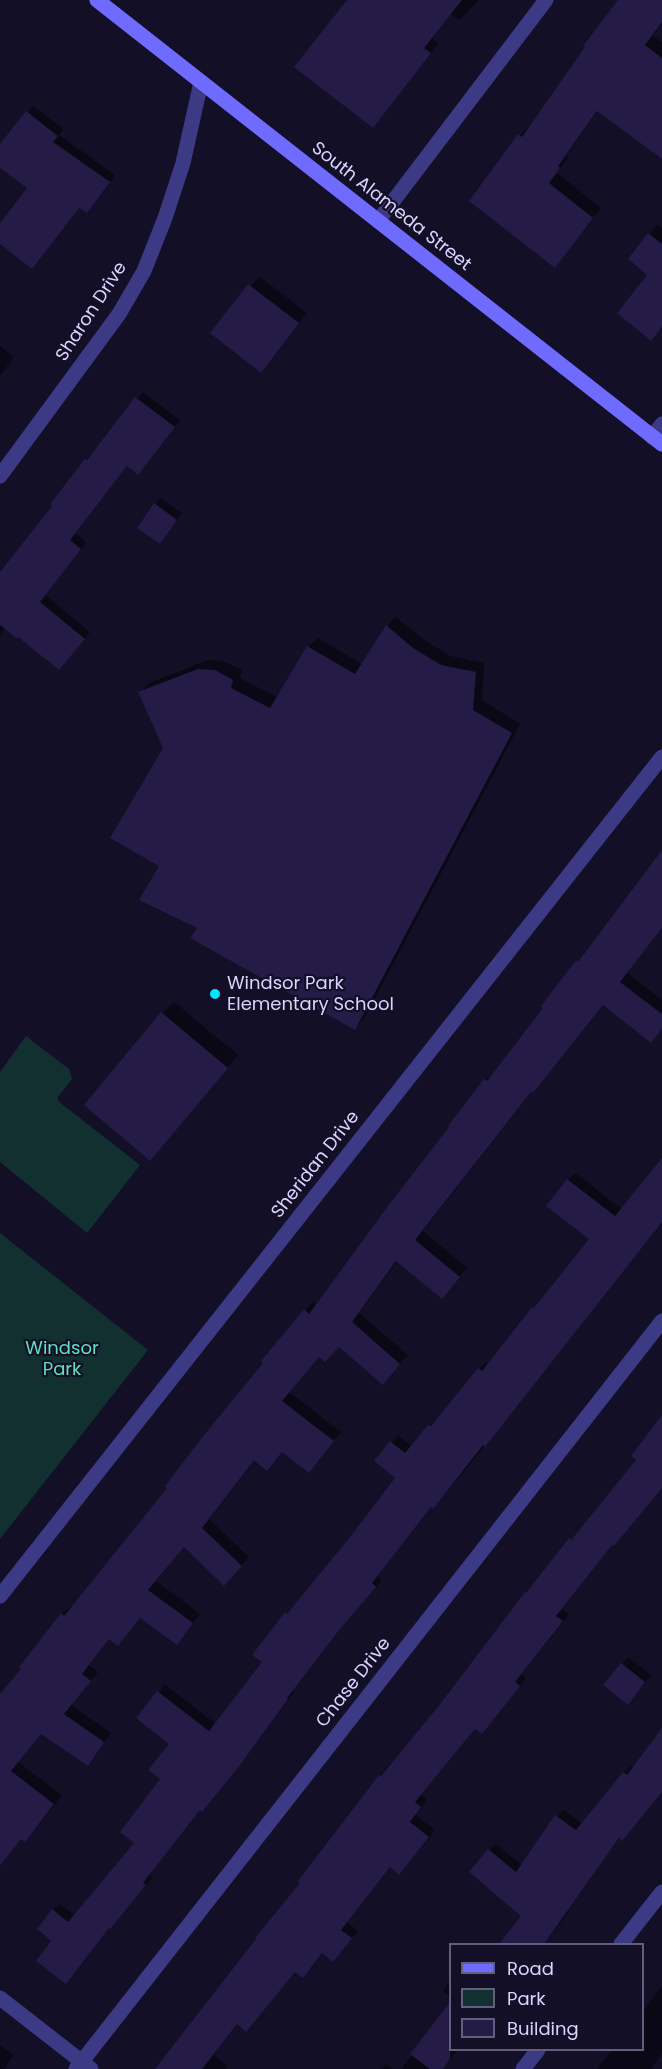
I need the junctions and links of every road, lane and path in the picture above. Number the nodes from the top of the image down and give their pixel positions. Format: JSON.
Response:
{"nodes":[{"id":1,"x":97,"y":0,"type":"edge"},
{"id":2,"x":546,"y":0,"type":"edge"},
{"id":3,"x":201,"y":82,"type":"junction"},
{"id":4,"x":378,"y":221,"type":"junction"},
{"id":5,"x":659,"y":435,"type":"edge"},
{"id":6,"x":0,"y":476,"type":"edge"},
{"id":7,"x":662,"y":757,"type":"edge"},
{"id":8,"x":662,"y":1321,"type":"edge"},
{"id":9,"x":0,"y":1596,"type":"edge"},
{"id":10,"x":662,"y":1892,"type":"edge"},
{"id":11,"x":622,"y":1943,"type":"edge"},
{"id":12,"x":0,"y":1998,"type":"edge"},
{"id":13,"x":536,"y":2051,"type":"edge"},
{"id":14,"x":83,"y":2067,"type":"edge"},
{"id":15,"x":523,"y":2069,"type":"edge"}],
"edges":[{"from":1,"to":3,"type":"main road","name":"South Alameda Street"},
{"from":2,"to":4,"type":"street"},
{"from":3,"to":4,"type":"main road","name":"South Alameda Street"},
{"from":3,"to":6,"type":"street","name":"Sharon Drive"},
{"from":4,"to":5,"type":"main road","name":"South Alameda Street"},
{"from":7,"to":9,"type":"street","name":"Sheridan Drive"},
{"from":8,"to":14,"type":"street","name":"Chase Drive"},
{"from":10,"to":11,"type":"street"},
{"from":12,"to":14,"type":"street"},
{"from":13,"to":15,"type":"street"}]}
